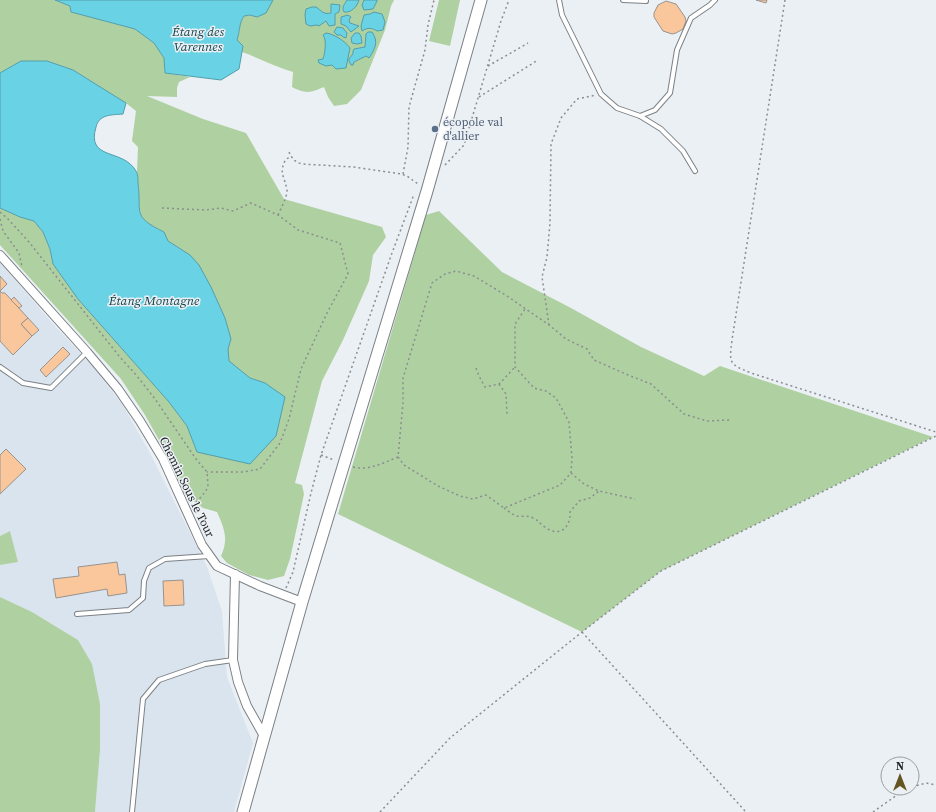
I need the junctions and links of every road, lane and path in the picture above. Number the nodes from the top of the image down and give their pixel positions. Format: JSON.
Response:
{"nodes":[{"id":1,"x":434,"y":0,"type":"edge"},
{"id":2,"x":481,"y":0,"type":"edge"},
{"id":3,"x":509,"y":0,"type":"edge"},
{"id":4,"x":559,"y":0,"type":"edge"},
{"id":5,"x":623,"y":0,"type":"edge"},
{"id":6,"x":715,"y":0,"type":"edge"},
{"id":7,"x":785,"y":0,"type":"edge"},
{"id":8,"x":646,"y":1,"type":"dead end"},
{"id":9,"x":528,"y":44,"type":"dead end"},
{"id":10,"x":538,"y":60,"type":"dead end"},
{"id":11,"x":488,"y":66,"type":"junction"},
{"id":12,"x":601,"y":94,"type":"junction"},
{"id":13,"x":478,"y":98,"type":"junction"},
{"id":14,"x":640,"y":116,"type":"junction"},
{"id":15,"x":289,"y":152,"type":"dead end"},
{"id":16,"x":291,"y":157,"type":"junction"},
{"id":17,"x":442,"y":168,"type":"dead end"},
{"id":18,"x":694,"y":171,"type":"dead end"},
{"id":19,"x":403,"y":174,"type":"junction"},
{"id":20,"x":427,"y":191,"type":"junction"},
{"id":21,"x":162,"y":208,"type":"dead end"},
{"id":22,"x":0,"y":212,"type":"edge"},
{"id":23,"x":278,"y":215,"type":"junction"},
{"id":24,"x":0,"y":219,"type":"edge"},
{"id":25,"x":0,"y":255,"type":"edge"},
{"id":26,"x":20,"y":277,"type":"junction"},
{"id":27,"x":525,"y":309,"type":"junction"},
{"id":28,"x":549,"y":325,"type":"junction"},
{"id":29,"x":87,"y":352,"type":"junction"},
{"id":30,"x":0,"y":367,"type":"edge"},
{"id":31,"x":515,"y":367,"type":"junction"},
{"id":32,"x":476,"y":368,"type":"dead end"},
{"id":33,"x":499,"y":384,"type":"junction"},
{"id":34,"x":507,"y":414,"type":"dead end"},
{"id":35,"x":731,"y":420,"type":"dead end"},
{"id":36,"x":936,"y":432,"type":"edge"},
{"id":37,"x":936,"y":436,"type":"edge"},
{"id":38,"x":321,"y":455,"type":"junction"},
{"id":39,"x":398,"y":457,"type":"junction"},
{"id":40,"x":343,"y":464,"type":"junction"},
{"id":41,"x":207,"y":472,"type":"junction"},
{"id":42,"x":571,"y":473,"type":"junction"},
{"id":43,"x":599,"y":491,"type":"junction"},
{"id":44,"x":635,"y":499,"type":"dead end"},
{"id":45,"x":504,"y":508,"type":"junction"},
{"id":46,"x":187,"y":514,"type":"junction"},
{"id":47,"x":210,"y":556,"type":"junction"},
{"id":48,"x":235,"y":574,"type":"junction"},
{"id":49,"x":284,"y":595,"type":"junction"},
{"id":50,"x":302,"y":602,"type":"junction"},
{"id":51,"x":77,"y":614,"type":"dead end"},
{"id":52,"x":582,"y":632,"type":"junction"},
{"id":53,"x":233,"y":660,"type":"junction"},
{"id":54,"x":264,"y":736,"type":"junction"},
{"id":55,"x":920,"y":785,"type":"edge"},
{"id":56,"x":936,"y":785,"type":"edge"},
{"id":57,"x":896,"y":796,"type":"edge"},
{"id":58,"x":132,"y":812,"type":"edge"},
{"id":59,"x":243,"y":812,"type":"edge"},
{"id":60,"x":380,"y":812,"type":"edge"},
{"id":61,"x":746,"y":812,"type":"edge"},
{"id":62,"x":873,"y":812,"type":"edge"}],
"edges":[{"from":1,"to":19,"type":"path"},
{"from":2,"to":20,"type":"street"},
{"from":3,"to":11,"type":"path"},
{"from":4,"to":12,"type":"lane"},
{"from":5,"to":8,"type":"lane"},
{"from":6,"to":14,"type":"lane"},
{"from":7,"to":36,"type":"path"},
{"from":9,"to":11,"type":"path"},
{"from":10,"to":13,"type":"path"},
{"from":11,"to":13,"type":"path"},
{"from":12,"to":14,"type":"lane"},
{"from":12,"to":28,"type":"path"},
{"from":13,"to":17,"type":"path"},
{"from":14,"to":18,"type":"lane"},
{"from":15,"to":16,"type":"path"},
{"from":16,"to":19,"type":"path"},
{"from":16,"to":23,"type":"path"},
{"from":19,"to":20,"type":"path"},
{"from":20,"to":38,"type":"path"},
{"from":20,"to":40,"type":"street"},
{"from":21,"to":23,"type":"path"},
{"from":22,"to":41,"type":"path"},
{"from":23,"to":41,"type":"path"},
{"from":24,"to":26,"type":"path"},
{"from":25,"to":26,"type":"street","name":"Chemin Sous le Tour"},
{"from":26,"to":29,"type":"street","name":"Chemin Sous le Tour"},
{"from":27,"to":28,"type":"path"},
{"from":27,"to":31,"type":"path"},
{"from":27,"to":39,"type":"path"},
{"from":28,"to":35,"type":"path"},
{"from":29,"to":30,"type":"lane"},
{"from":29,"to":46,"type":"street","name":"Chemin Sous le Tour"},
{"from":31,"to":33,"type":"path"},
{"from":31,"to":42,"type":"path"},
{"from":32,"to":33,"type":"path"},
{"from":33,"to":34,"type":"path"},
{"from":37,"to":52,"type":"path"},
{"from":38,"to":40,"type":"path"},
{"from":38,"to":49,"type":"path"},
{"from":39,"to":40,"type":"path"},
{"from":39,"to":45,"type":"path"},
{"from":40,"to":50,"type":"street"},
{"from":41,"to":46,"type":"path"},
{"from":42,"to":43,"type":"path"},
{"from":42,"to":45,"type":"path"},
{"from":43,"to":44,"type":"path"},
{"from":43,"to":45,"type":"path"},
{"from":46,"to":47,"type":"street","name":"Chemin Sous le Tour"},
{"from":47,"to":48,"type":"street","name":"Chemin Sous le Tour"},
{"from":47,"to":51,"type":"lane"},
{"from":48,"to":49,"type":"street","name":"Chemin Sous le Tour"},
{"from":48,"to":53,"type":"street"},
{"from":49,"to":50,"type":"street","name":"Chemin Sous le Tour"},
{"from":50,"to":54,"type":"street"},
{"from":52,"to":60,"type":"path"},
{"from":52,"to":61,"type":"path"},
{"from":53,"to":54,"type":"street"},
{"from":53,"to":58,"type":"lane"},
{"from":54,"to":59,"type":"street"},
{"from":55,"to":56,"type":"path"},
{"from":57,"to":62,"type":"path"}]}
